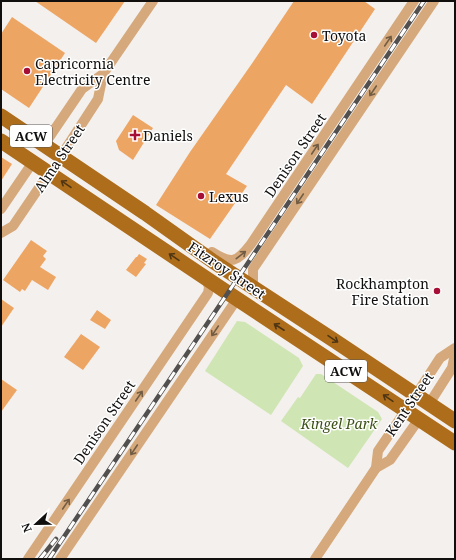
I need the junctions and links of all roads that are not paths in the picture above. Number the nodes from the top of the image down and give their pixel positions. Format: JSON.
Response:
{"nodes":[{"id":1,"x":153,"y":1,"type":"edge"},
{"id":2,"x":414,"y":1,"type":"edge"},
{"id":3,"x":434,"y":1,"type":"edge"},
{"id":4,"x":103,"y":74,"type":"junction"},
{"id":5,"x":1,"y":116,"type":"edge"},
{"id":6,"x":1,"y":141,"type":"edge"},
{"id":7,"x":44,"y":145,"type":"junction"},
{"id":8,"x":61,"y":156,"type":"junction"},
{"id":9,"x":33,"y":162,"type":"junction"},
{"id":10,"x":49,"y":173,"type":"junction"},
{"id":11,"x":1,"y":209,"type":"edge"},
{"id":12,"x":169,"y":231,"type":"junction"},
{"id":13,"x":1,"y":233,"type":"edge"},
{"id":14,"x":206,"y":278,"type":"junction"},
{"id":15,"x":253,"y":288,"type":"junction"},
{"id":16,"x":237,"y":299,"type":"junction"},
{"id":17,"x":455,"y":348,"type":"edge"},
{"id":18,"x":455,"y":354,"type":"edge"},
{"id":19,"x":416,"y":395,"type":"junction"},
{"id":20,"x":429,"y":404,"type":"junction"},
{"id":21,"x":406,"y":410,"type":"junction"},
{"id":22,"x":419,"y":419,"type":"junction"},
{"id":23,"x":455,"y":421,"type":"edge"},
{"id":24,"x":455,"y":443,"type":"edge"},
{"id":25,"x":376,"y":468,"type":"junction"},
{"id":26,"x":28,"y":559,"type":"edge"},
{"id":27,"x":60,"y":559,"type":"edge"},
{"id":28,"x":315,"y":559,"type":"edge"}],
"edges":[{"from":1,"to":4,"type":"street","name":"Alma Street"},
{"from":12,"to":2,"type":"street","name":"Denison Street","one_way":true},
{"from":3,"to":15,"type":"street","name":"Denison Street","one_way":true},
{"from":4,"to":7,"type":"street","name":"Alma Street"},
{"from":4,"to":8,"type":"street","name":"Alma Street"},
{"from":5,"to":7,"type":"main road","name":"Fitzroy Street","number":"ACW"},
{"from":6,"to":9,"type":"main road","name":"Fitzroy Street","number":"ACW"},
{"from":7,"to":8,"type":"main road","name":"Fitzroy Street","number":"ACW"},
{"from":7,"to":9,"type":"main road","name":"Alma Street"},
{"from":8,"to":10,"type":"main road","name":"Alma Street"},
{"from":8,"to":12,"type":"main road","name":"Fitzroy Street","number":"ACW"},
{"from":9,"to":10,"type":"main road","name":"Fitzroy Street","number":"ACW"},
{"from":9,"to":11,"type":"street","name":"Alma Street"},
{"from":10,"to":13,"type":"street","name":"Alma Street"},
{"from":14,"to":10,"type":"main road","name":"Fitzroy Street","number":"ACW","one_way":true},
{"from":12,"to":15,"type":"main road","name":"Fitzroy Street","number":"ACW"},
{"from":14,"to":16,"type":"main road","name":"Fitzroy Street","number":"ACW"},
{"from":26,"to":14,"type":"street","name":"Denison Street","one_way":true},
{"from":15,"to":19,"type":"main road","name":"Fitzroy Street","number":"ACW","one_way":true},
{"from":21,"to":16,"type":"main road","name":"Fitzroy Street","number":"ACW","one_way":true},
{"from":16,"to":27,"type":"street","one_way":true},
{"from":17,"to":19,"type":"street","name":"Kent Street"},
{"from":18,"to":20,"type":"street","name":"Kent Street"},
{"from":19,"to":20,"type":"main road","name":"Fitzroy Street","number":"ACW"},
{"from":19,"to":21,"type":"main road","name":"Kent Street"},
{"from":20,"to":22,"type":"main road","name":"Kent Street"},
{"from":20,"to":23,"type":"main road","name":"Fitzroy Street","number":"ACW"},
{"from":21,"to":22,"type":"main road","name":"Fitzroy Street","number":"ACW"},
{"from":21,"to":25,"type":"street","name":"Kent Street"},
{"from":22,"to":24,"type":"main road","name":"Fitzroy Street","number":"ACW"},
{"from":22,"to":25,"type":"street","name":"Kent Street"},
{"from":25,"to":28,"type":"street","name":"Kent Street"}]}
